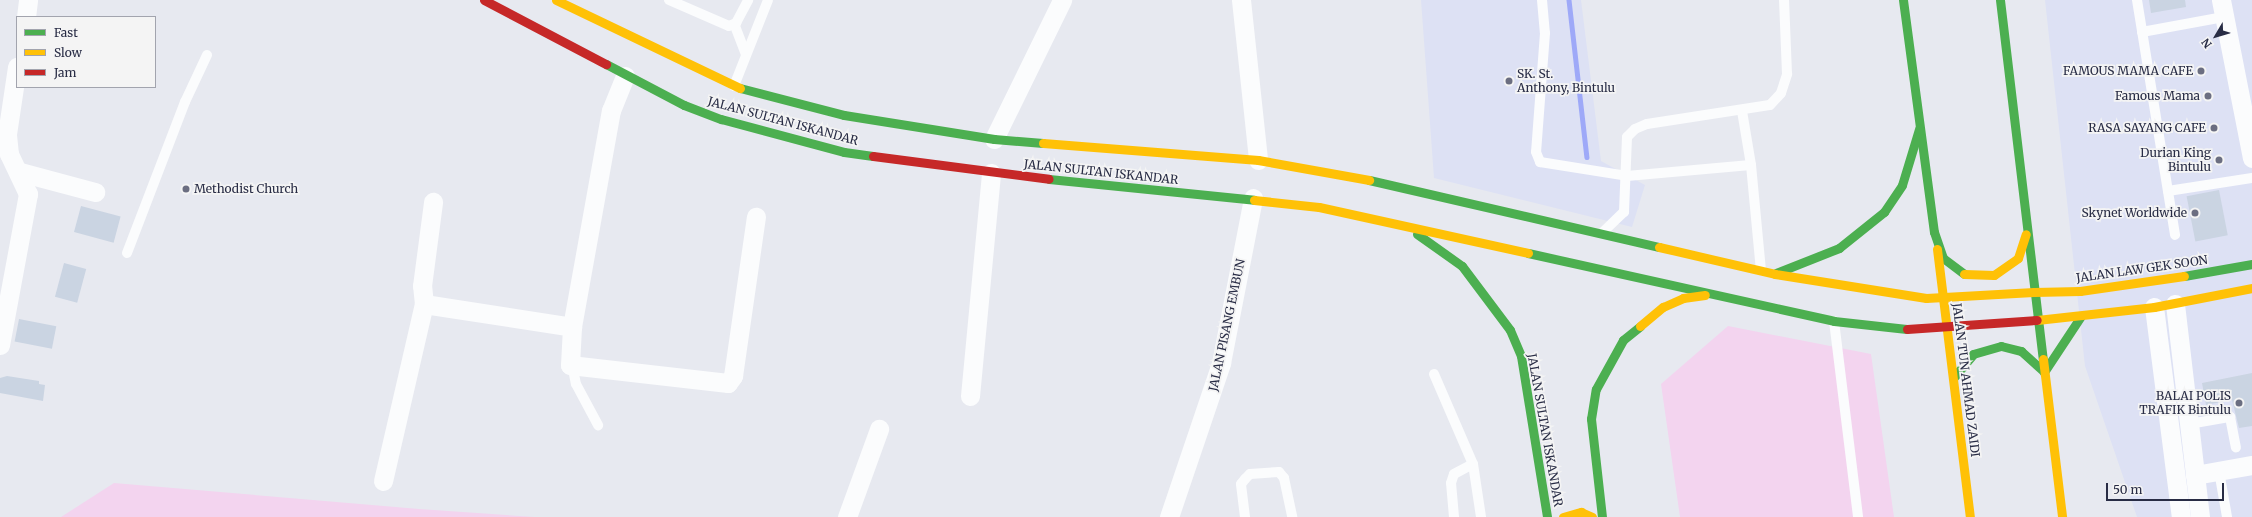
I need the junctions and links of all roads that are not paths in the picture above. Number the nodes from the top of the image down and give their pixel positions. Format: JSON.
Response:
{"nodes":[{"id":1,"x":28,"y":0,"type":"edge"},
{"id":2,"x":484,"y":0,"type":"edge"},
{"id":3,"x":556,"y":0,"type":"edge"},
{"id":4,"x":585,"y":0,"type":"edge"},
{"id":5,"x":669,"y":0,"type":"edge"},
{"id":6,"x":748,"y":0,"type":"edge"},
{"id":7,"x":768,"y":0,"type":"edge"},
{"id":8,"x":1062,"y":0,"type":"edge"},
{"id":9,"x":1241,"y":0,"type":"edge"},
{"id":10,"x":1542,"y":0,"type":"edge"},
{"id":11,"x":1784,"y":0,"type":"edge"},
{"id":12,"x":1903,"y":0,"type":"edge"},
{"id":13,"x":2000,"y":0,"type":"edge"},
{"id":14,"x":2137,"y":0,"type":"edge"},
{"id":15,"x":2222,"y":8,"type":"edge"},
{"id":16,"x":26,"y":16,"type":"edge"},
{"id":17,"x":591,"y":20,"type":"junction"},
{"id":18,"x":734,"y":26,"type":"junction"},
{"id":19,"x":2142,"y":32,"type":"junction"},
{"id":20,"x":746,"y":54,"type":"junction"},
{"id":21,"x":207,"y":55,"type":"dead end"},
{"id":22,"x":16,"y":74,"type":"edge"},
{"id":23,"x":625,"y":76,"type":"junction"},
{"id":24,"x":734,"y":86,"type":"junction"},
{"id":25,"x":2245,"y":91,"type":"edge"},
{"id":26,"x":1742,"y":111,"type":"junction"},
{"id":27,"x":1919,"y":129,"type":"junction"},
{"id":28,"x":994,"y":138,"type":"junction"},
{"id":29,"x":2252,"y":158,"type":"edge"},
{"id":30,"x":1258,"y":160,"type":"junction"},
{"id":31,"x":1751,"y":165,"type":"junction"},
{"id":32,"x":20,"y":172,"type":"junction"},
{"id":33,"x":990,"y":173,"type":"junction"},
{"id":34,"x":1627,"y":176,"type":"junction"},
{"id":35,"x":2252,"y":178,"type":"edge"},
{"id":36,"x":2168,"y":191,"type":"junction"},
{"id":37,"x":95,"y":192,"type":"dead end"},
{"id":38,"x":1253,"y":198,"type":"junction"},
{"id":39,"x":433,"y":202,"type":"dead end"},
{"id":40,"x":756,"y":217,"type":"dead end"},
{"id":41,"x":1404,"y":225,"type":"junction"},
{"id":42,"x":2027,"y":230,"type":"junction"},
{"id":43,"x":1604,"y":231,"type":"junction"},
{"id":44,"x":2175,"y":235,"type":"dead end"},
{"id":45,"x":1937,"y":246,"type":"junction"},
{"id":46,"x":127,"y":253,"type":"dead end"},
{"id":47,"x":2252,"y":264,"type":"edge"},
{"id":48,"x":1761,"y":270,"type":"junction"},
{"id":49,"x":1775,"y":274,"type":"junction"},
{"id":50,"x":2252,"y":288,"type":"edge"},
{"id":51,"x":2034,"y":292,"type":"junction"},
{"id":52,"x":1716,"y":293,"type":"junction"},
{"id":53,"x":1943,"y":297,"type":"junction"},
{"id":54,"x":424,"y":304,"type":"junction"},
{"id":55,"x":2175,"y":304,"type":"junction"},
{"id":56,"x":2154,"y":307,"type":"junction"},
{"id":57,"x":2081,"y":316,"type":"junction"},
{"id":58,"x":2037,"y":320,"type":"junction"},
{"id":59,"x":1834,"y":321,"type":"junction"},
{"id":60,"x":572,"y":327,"type":"junction"},
{"id":61,"x":1947,"y":329,"type":"junction"},
{"id":62,"x":0,"y":345,"type":"edge"},
{"id":63,"x":573,"y":369,"type":"junction"},
{"id":64,"x":2044,"y":372,"type":"junction"},
{"id":65,"x":1434,"y":374,"type":"dead end"},
{"id":66,"x":1954,"y":377,"type":"junction"},
{"id":67,"x":970,"y":396,"type":"dead end"},
{"id":68,"x":2188,"y":424,"type":"junction"},
{"id":69,"x":598,"y":425,"type":"dead end"},
{"id":70,"x":879,"y":429,"type":"dead end"},
{"id":71,"x":2236,"y":447,"type":"dead end"},
{"id":72,"x":1473,"y":464,"type":"junction"},
{"id":73,"x":2252,"y":465,"type":"edge"},
{"id":74,"x":2219,"y":471,"type":"junction"},
{"id":75,"x":2188,"y":473,"type":"junction"},
{"id":76,"x":383,"y":481,"type":"dead end"},
{"id":77,"x":847,"y":517,"type":"edge"},
{"id":78,"x":1169,"y":517,"type":"edge"},
{"id":79,"x":1245,"y":517,"type":"edge"},
{"id":80,"x":1292,"y":517,"type":"edge"},
{"id":81,"x":1454,"y":517,"type":"edge"},
{"id":82,"x":1481,"y":517,"type":"edge"},
{"id":83,"x":1548,"y":517,"type":"edge"},
{"id":84,"x":1563,"y":517,"type":"edge"},
{"id":85,"x":1592,"y":517,"type":"edge"},
{"id":86,"x":1602,"y":517,"type":"edge"},
{"id":87,"x":1858,"y":517,"type":"edge"},
{"id":88,"x":1970,"y":517,"type":"edge"},
{"id":89,"x":2062,"y":517,"type":"edge"},
{"id":90,"x":2181,"y":517,"type":"edge"},
{"id":91,"x":2200,"y":517,"type":"edge"},
{"id":92,"x":2227,"y":517,"type":"edge"}],
"edges":[{"from":1,"to":16,"type":"street"},
{"from":2,"to":23,"type":"main road","name":"JALAN SULTAN ISKANDAR"},
{"from":3,"to":17,"type":"main road","name":"JALAN SULTAN ISKANDAR"},
{"from":4,"to":17,"type":"street"},
{"from":5,"to":18,"type":"lane"},
{"from":6,"to":18,"type":"lane"},
{"from":7,"to":20,"type":"lane"},
{"from":8,"to":28,"type":"street"},
{"from":9,"to":30,"type":"street"},
{"from":10,"to":34,"type":"lane"},
{"from":11,"to":26,"type":"lane"},
{"from":12,"to":27,"type":"main road","name":"JALAN TUN AHMAD ZAIDI"},
{"from":13,"to":42,"type":"main road"},
{"from":14,"to":19,"type":"lane"},
{"from":15,"to":19,"type":"lane"},
{"from":15,"to":25,"type":"street"},
{"from":17,"to":24,"type":"main road","name":"JALAN SULTAN ISKANDAR"},
{"from":18,"to":20,"type":"lane"},
{"from":19,"to":36,"type":"lane"},
{"from":20,"to":24,"type":"lane"},
{"from":21,"to":46,"type":"lane"},
{"from":22,"to":32,"type":"street"},
{"from":23,"to":33,"type":"main road","name":"JALAN SULTAN ISKANDAR"},
{"from":23,"to":60,"type":"street"},
{"from":24,"to":28,"type":"main road","name":"JALAN SULTAN ISKANDAR"},
{"from":25,"to":29,"type":"street"},
{"from":26,"to":31,"type":"lane"},
{"from":26,"to":34,"type":"lane"},
{"from":27,"to":45,"type":"main road","name":"JALAN TUN AHMAD ZAIDI"},
{"from":27,"to":49,"type":"main road"},
{"from":28,"to":30,"type":"main road","name":"JALAN SULTAN ISKANDAR"},
{"from":30,"to":43,"type":"main road","name":"JALAN SULTAN ISKANDAR"},
{"from":31,"to":34,"type":"lane"},
{"from":31,"to":48,"type":"lane"},
{"from":32,"to":37,"type":"street"},
{"from":32,"to":62,"type":"street"},
{"from":33,"to":38,"type":"main road","name":"JALAN SULTAN ISKANDAR"},
{"from":33,"to":67,"type":"street"},
{"from":34,"to":43,"type":"lane"},
{"from":35,"to":36,"type":"lane"},
{"from":36,"to":44,"type":"lane"},
{"from":38,"to":41,"type":"main road","name":"JALAN SULTAN ISKANDAR"},
{"from":38,"to":78,"type":"street","name":"JALAN PISANG EMBUN"},
{"from":39,"to":54,"type":"street"},
{"from":40,"to":63,"type":"street"},
{"from":41,"to":52,"type":"main road"},
{"from":41,"to":83,"type":"main road","name":"JALAN SULTAN ISKANDAR"},
{"from":42,"to":45,"type":"main road"},
{"from":42,"to":51,"type":"main road"},
{"from":43,"to":48,"type":"main road","name":"JALAN SULTAN ISKANDAR"},
{"from":45,"to":53,"type":"main road","name":"JALAN TUN AHMAD ZAIDI"},
{"from":47,"to":51,"type":"main road","name":"JALAN LAW GEK SOON"},
{"from":48,"to":49,"type":"main road","name":"JALAN LAW GEK SOON"},
{"from":49,"to":53,"type":"main road","name":"JALAN LAW GEK SOON"},
{"from":50,"to":55,"type":"main road"},
{"from":51,"to":53,"type":"main road","name":"JALAN LAW GEK SOON"},
{"from":51,"to":58,"type":"main road"},
{"from":52,"to":59,"type":"main road"},
{"from":52,"to":86,"type":"main road"},
{"from":53,"to":61,"type":"main road","name":"JALAN TUN AHMAD ZAIDI"},
{"from":54,"to":60,"type":"street"},
{"from":54,"to":76,"type":"street"},
{"from":55,"to":56,"type":"main road"},
{"from":55,"to":68,"type":"street"},
{"from":56,"to":57,"type":"main road"},
{"from":56,"to":75,"type":"street"},
{"from":57,"to":58,"type":"main road"},
{"from":57,"to":64,"type":"main road"},
{"from":58,"to":61,"type":"main road"},
{"from":58,"to":64,"type":"main road"},
{"from":59,"to":61,"type":"main road"},
{"from":59,"to":87,"type":"lane"},
{"from":60,"to":63,"type":"street"},
{"from":61,"to":66,"type":"main road","name":"JALAN TUN AHMAD ZAIDI"},
{"from":63,"to":69,"type":"lane"},
{"from":64,"to":66,"type":"main road"},
{"from":64,"to":89,"type":"main road"},
{"from":65,"to":72,"type":"lane"},
{"from":66,"to":88,"type":"main road","name":"JALAN TUN AHMAD ZAIDI"},
{"from":68,"to":71,"type":"lane"},
{"from":68,"to":75,"type":"street"},
{"from":70,"to":77,"type":"street"},
{"from":72,"to":81,"type":"lane"},
{"from":72,"to":82,"type":"lane"},
{"from":73,"to":74,"type":"street"},
{"from":74,"to":75,"type":"street"},
{"from":74,"to":92,"type":"lane"},
{"from":75,"to":90,"type":"street"},
{"from":75,"to":91,"type":"street"},
{"from":79,"to":80,"type":"lane"},
{"from":84,"to":85,"type":"main road"}]}
